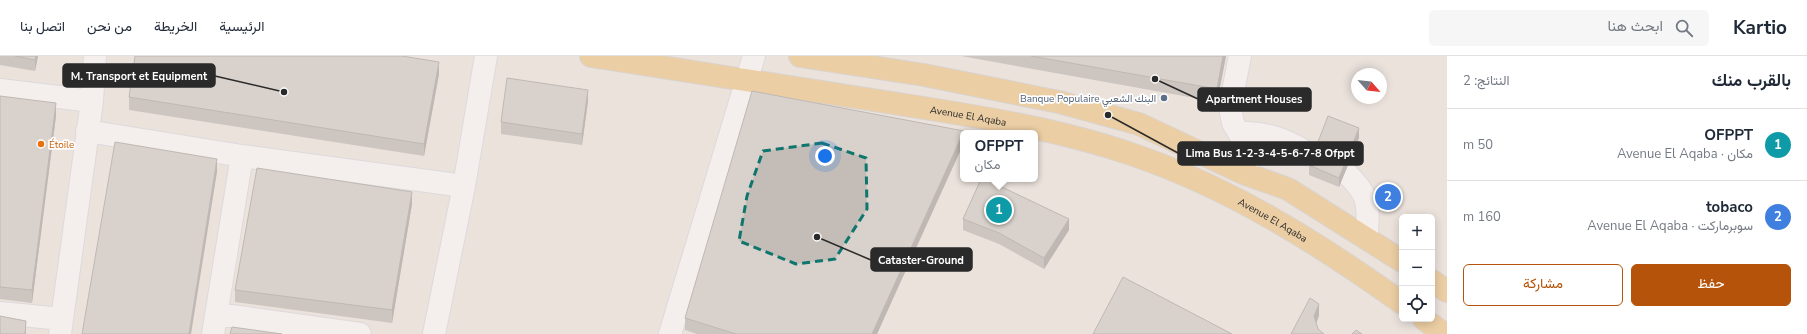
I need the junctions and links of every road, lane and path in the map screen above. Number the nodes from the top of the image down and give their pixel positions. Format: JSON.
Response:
{"nodes":[{"id":1,"x":95,"y":56,"type":"edge"},
{"id":2,"x":486,"y":56,"type":"edge"},
{"id":3,"x":591,"y":56,"type":"edge"},
{"id":4,"x":754,"y":56,"type":"edge"},
{"id":5,"x":800,"y":56,"type":"edge"},
{"id":6,"x":1240,"y":56,"type":"edge"},
{"id":7,"x":746,"y":80,"type":"junction"},
{"id":8,"x":0,"y":90,"type":"edge"},
{"id":9,"x":92,"y":101,"type":"junction"},
{"id":10,"x":88,"y":131,"type":"junction"},
{"id":11,"x":242,"y":156,"type":"junction"},
{"id":12,"x":1315,"y":158,"type":"edge"},
{"id":13,"x":1247,"y":164,"type":"junction"},
{"id":14,"x":1345,"y":172,"type":"edge"},
{"id":15,"x":464,"y":186,"type":"junction"},
{"id":16,"x":1367,"y":238,"type":"junction"},
{"id":17,"x":1399,"y":259,"type":"edge"},
{"id":18,"x":1435,"y":283,"type":"edge"},
{"id":19,"x":1447,"y":291,"type":"edge"},
{"id":20,"x":1399,"y":301,"type":"edge"},
{"id":21,"x":0,"y":313,"type":"edge"},
{"id":22,"x":1428,"y":322,"type":"edge"},
{"id":23,"x":215,"y":324,"type":"edge"},
{"id":24,"x":61,"y":326,"type":"edge"},
{"id":25,"x":360,"y":334,"type":"edge"},
{"id":26,"x":434,"y":334,"type":"edge"},
{"id":27,"x":670,"y":334,"type":"edge"},
{"id":28,"x":1444,"y":334,"type":"edge"}],
"edges":[{"from":1,"to":9,"type":"street"},
{"from":2,"to":15,"type":"street"},
{"from":3,"to":7,"type":"main road","name":"Avenue El Aqaba"},
{"from":4,"to":7,"type":"street"},
{"from":5,"to":13,"type":"main road"},
{"from":6,"to":13,"type":"street"},
{"from":7,"to":20,"type":"main road","name":"Avenue El Aqaba"},
{"from":7,"to":27,"type":"street"},
{"from":8,"to":9,"type":"street"},
{"from":9,"to":10,"type":"street"},
{"from":10,"to":11,"type":"street"},
{"from":10,"to":24,"type":"street"},
{"from":11,"to":15,"type":"street"},
{"from":11,"to":23,"type":"street"},
{"from":12,"to":13,"type":"street"},
{"from":13,"to":16,"type":"main road"},
{"from":14,"to":16,"type":"street"},
{"from":15,"to":26,"type":"street"},
{"from":16,"to":17,"type":"main road"},
{"from":18,"to":19,"type":"main road"},
{"from":21,"to":24,"type":"street"},
{"from":22,"to":28,"type":"main road"},
{"from":23,"to":25,"type":"street"}]}
